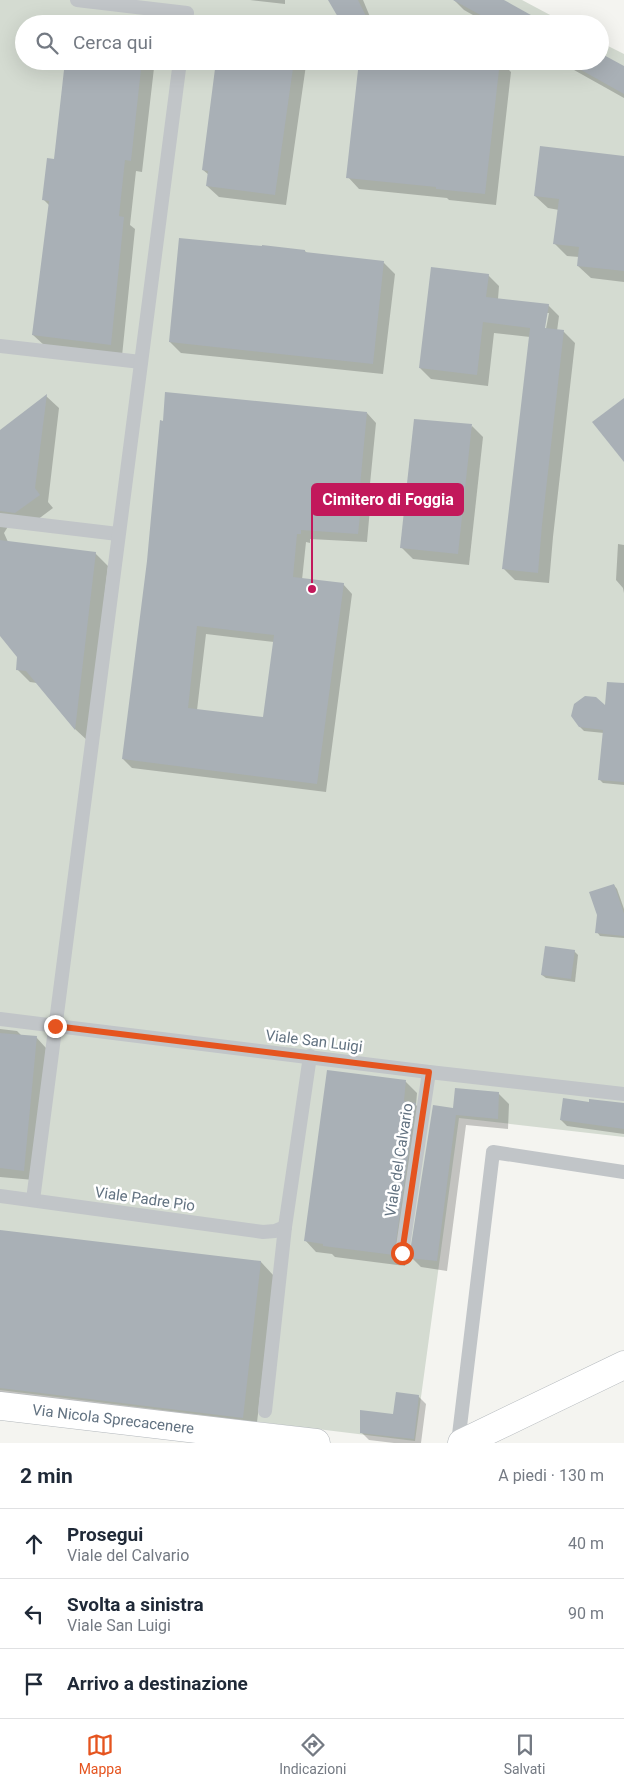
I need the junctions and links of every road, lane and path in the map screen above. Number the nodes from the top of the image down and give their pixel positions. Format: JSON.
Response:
{"nodes":[{"id":1,"x":77,"y":0,"type":"edge"},
{"id":2,"x":187,"y":15,"type":"edge"},
{"id":3,"x":179,"y":70,"type":"edge"},
{"id":4,"x":0,"y":346,"type":"edge"},
{"id":5,"x":141,"y":362,"type":"junction"},
{"id":6,"x":0,"y":520,"type":"edge"},
{"id":7,"x":118,"y":534,"type":"junction"},
{"id":8,"x":0,"y":1019,"type":"edge"},
{"id":9,"x":55,"y":1026,"type":"junction"},
{"id":10,"x":310,"y":1056,"type":"junction"},
{"id":11,"x":429,"y":1072,"type":"junction"},
{"id":12,"x":624,"y":1094,"type":"edge"},
{"id":13,"x":624,"y":1172,"type":"edge"},
{"id":14,"x":0,"y":1196,"type":"edge"},
{"id":15,"x":33,"y":1200,"type":"junction"},
{"id":16,"x":285,"y":1227,"type":"junction"},
{"id":17,"x":402,"y":1253,"type":"dead end"},
{"id":18,"x":624,"y":1366,"type":"edge"},
{"id":19,"x":0,"y":1406,"type":"edge"},
{"id":20,"x":265,"y":1411,"type":"dead end"},
{"id":21,"x":316,"y":1443,"type":"edge"},
{"id":22,"x":458,"y":1443,"type":"edge"},
{"id":23,"x":462,"y":1443,"type":"edge"}],
"edges":[{"from":1,"to":2,"type":"lane"},
{"from":3,"to":5,"type":"lane"},
{"from":4,"to":5,"type":"lane"},
{"from":5,"to":7,"type":"lane"},
{"from":6,"to":7,"type":"lane"},
{"from":7,"to":9,"type":"lane"},
{"from":8,"to":9,"type":"lane","name":"Viale San Luigi"},
{"from":9,"to":10,"type":"lane","name":"Viale San Luigi"},
{"from":9,"to":15,"type":"lane"},
{"from":10,"to":11,"type":"lane","name":"Viale San Luigi"},
{"from":10,"to":16,"type":"lane"},
{"from":11,"to":12,"type":"lane","name":"Viale San Luigi"},
{"from":11,"to":17,"type":"lane","name":"Viale del Calvario"},
{"from":13,"to":22,"type":"lane"},
{"from":14,"to":15,"type":"lane","name":"Viale Padre Pio"},
{"from":15,"to":16,"type":"lane","name":"Viale Padre Pio"},
{"from":16,"to":20,"type":"lane"},
{"from":18,"to":23,"type":"street"},
{"from":19,"to":21,"type":"street","name":"Via Nicola Sprecacenere"}]}
